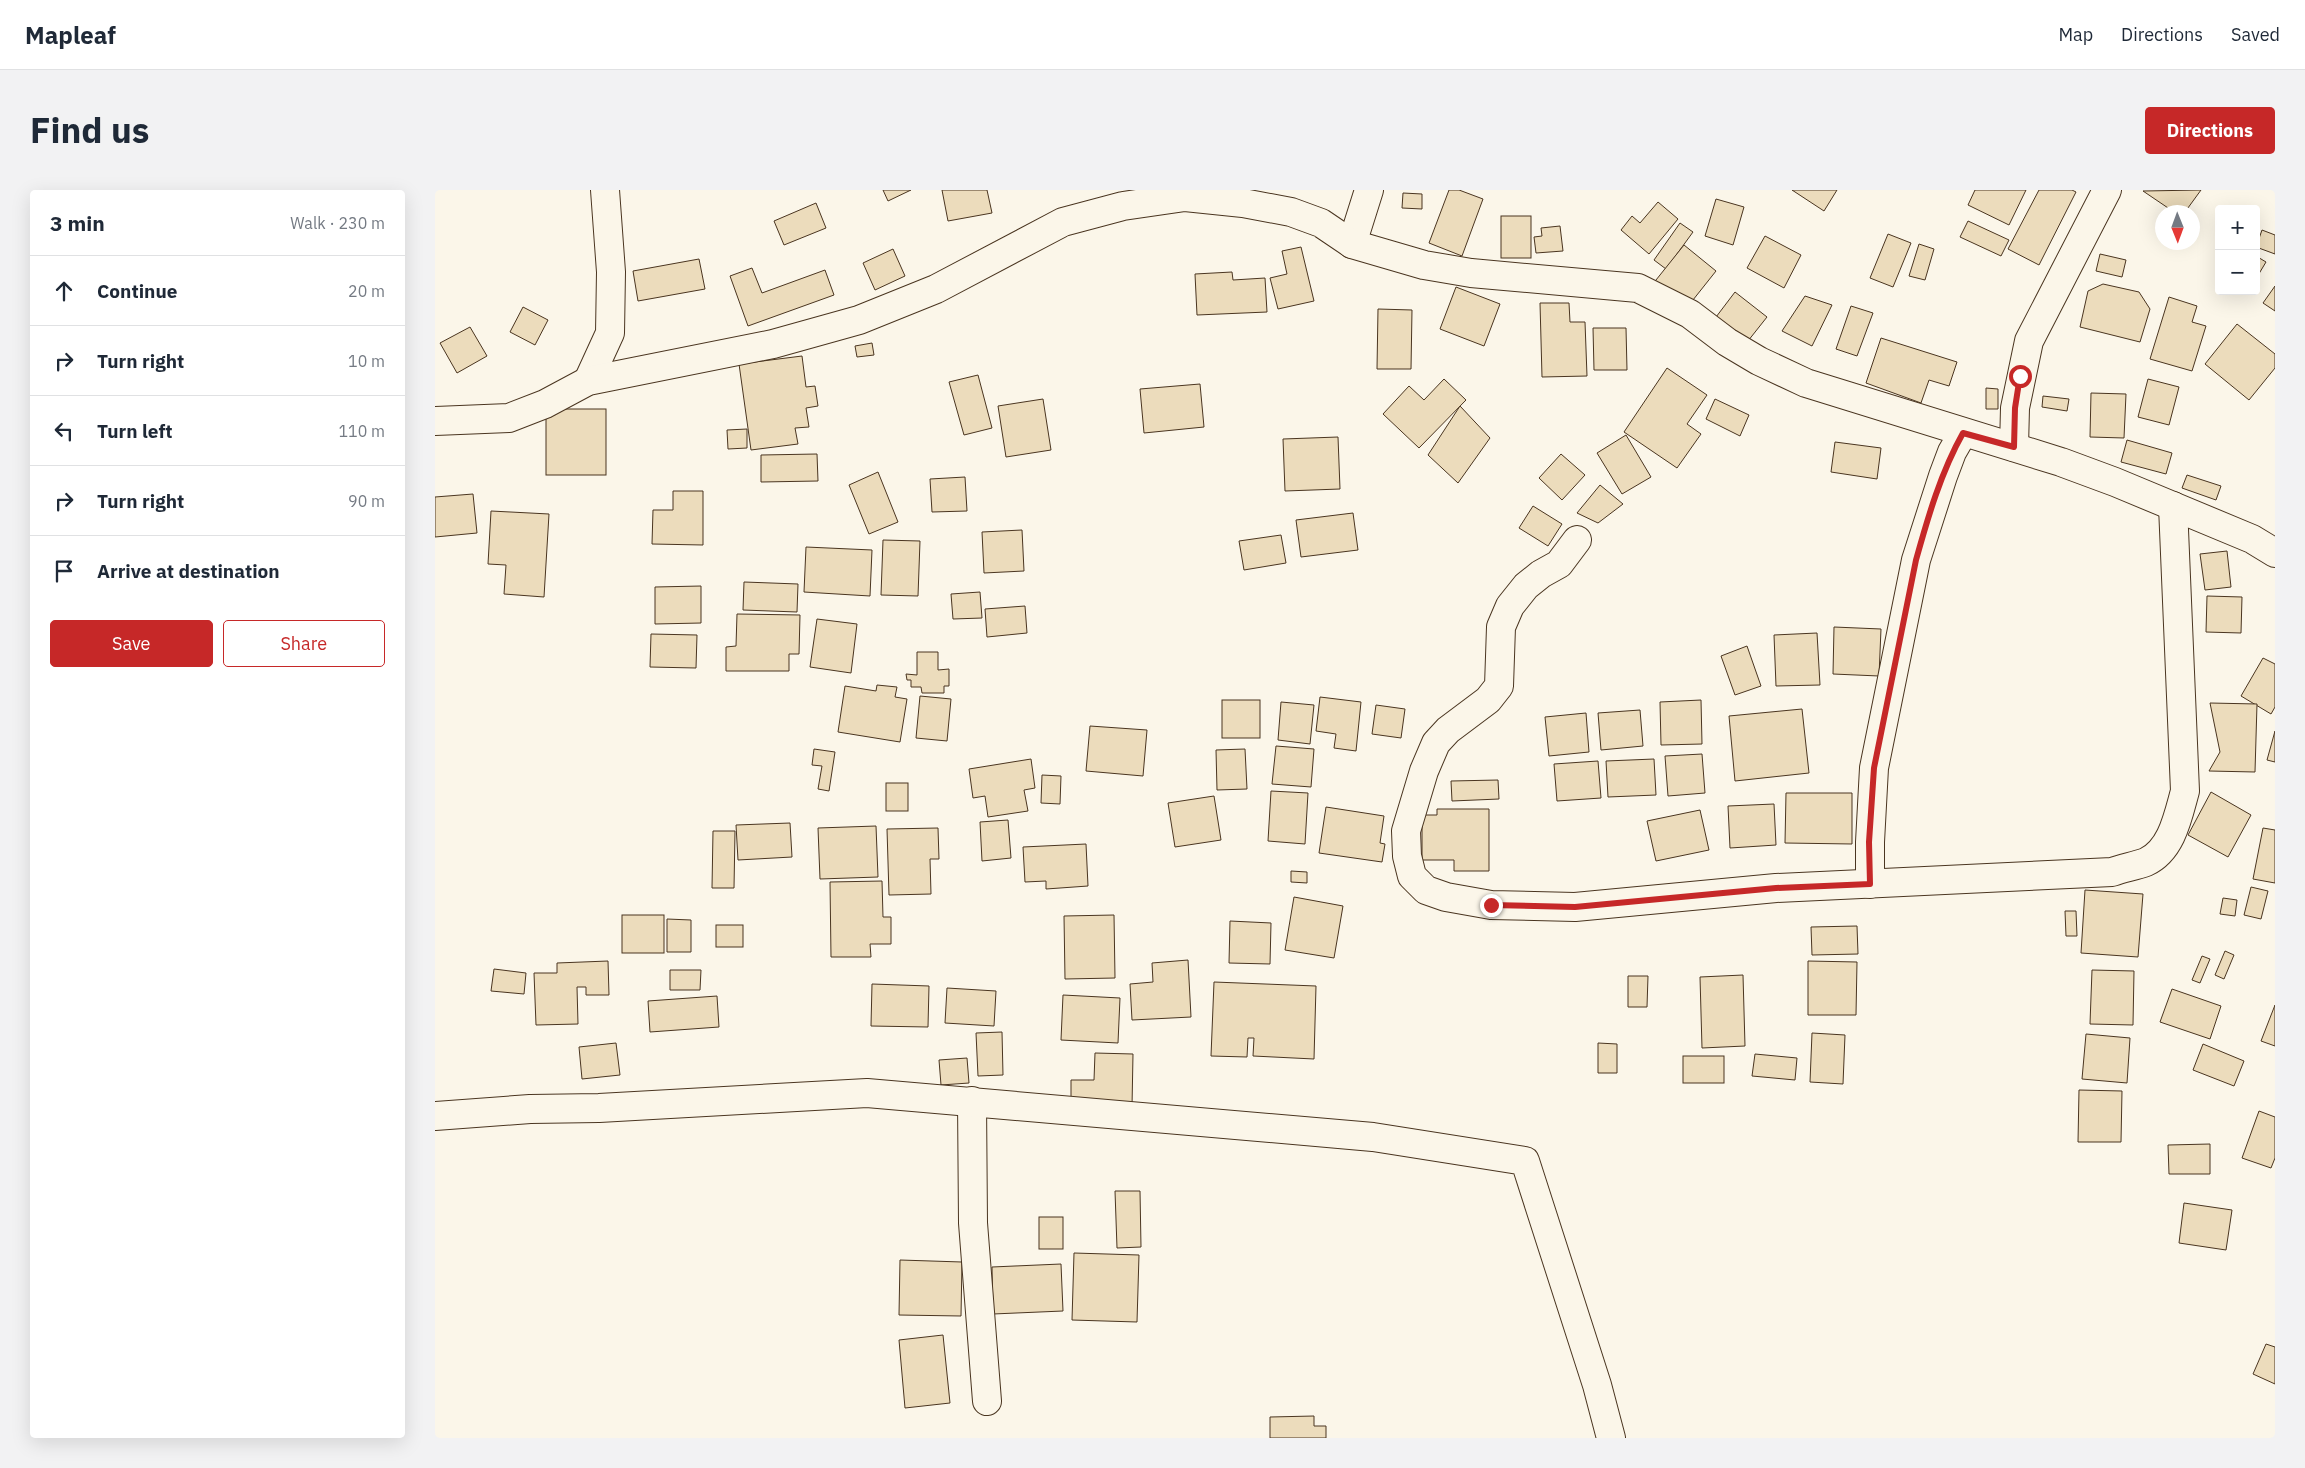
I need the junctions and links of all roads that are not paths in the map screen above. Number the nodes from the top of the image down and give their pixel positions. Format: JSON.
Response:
{"nodes":[{"id":1,"x":605,"y":190,"type":"edge"},
{"id":2,"x":1369,"y":190,"type":"edge"},
{"id":3,"x":2107,"y":190,"type":"edge"},
{"id":4,"x":1352,"y":244,"type":"junction"},
{"id":5,"x":588,"y":381,"type":"junction"},
{"id":6,"x":435,"y":421,"type":"edge"},
{"id":7,"x":1963,"y":433,"type":"junction"},
{"id":8,"x":2014,"y":447,"type":"junction"},
{"id":9,"x":2173,"y":506,"type":"junction"},
{"id":10,"x":2263,"y":534,"type":"edge"},
{"id":11,"x":1577,"y":540,"type":"dead end"},
{"id":12,"x":2275,"y":553,"type":"edge"},
{"id":13,"x":1870,"y":884,"type":"junction"},
{"id":14,"x":972,"y":1101,"type":"junction"},
{"id":15,"x":435,"y":1116,"type":"edge"},
{"id":16,"x":987,"y":1401,"type":"dead end"},
{"id":17,"x":1611,"y":1438,"type":"edge"}],
"edges":[{"from":1,"to":5,"type":"street"},
{"from":2,"to":4,"type":"street"},
{"from":3,"to":8,"type":"street"},
{"from":4,"to":5,"type":"street"},
{"from":4,"to":7,"type":"street"},
{"from":5,"to":6,"type":"street"},
{"from":7,"to":8,"type":"street"},
{"from":7,"to":13,"type":"street"},
{"from":8,"to":9,"type":"street"},
{"from":9,"to":10,"type":"street"},
{"from":9,"to":13,"type":"street"},
{"from":10,"to":12,"type":"street"},
{"from":11,"to":13,"type":"street"},
{"from":14,"to":15,"type":"street"},
{"from":14,"to":16,"type":"street"},
{"from":14,"to":17,"type":"street"}]}
